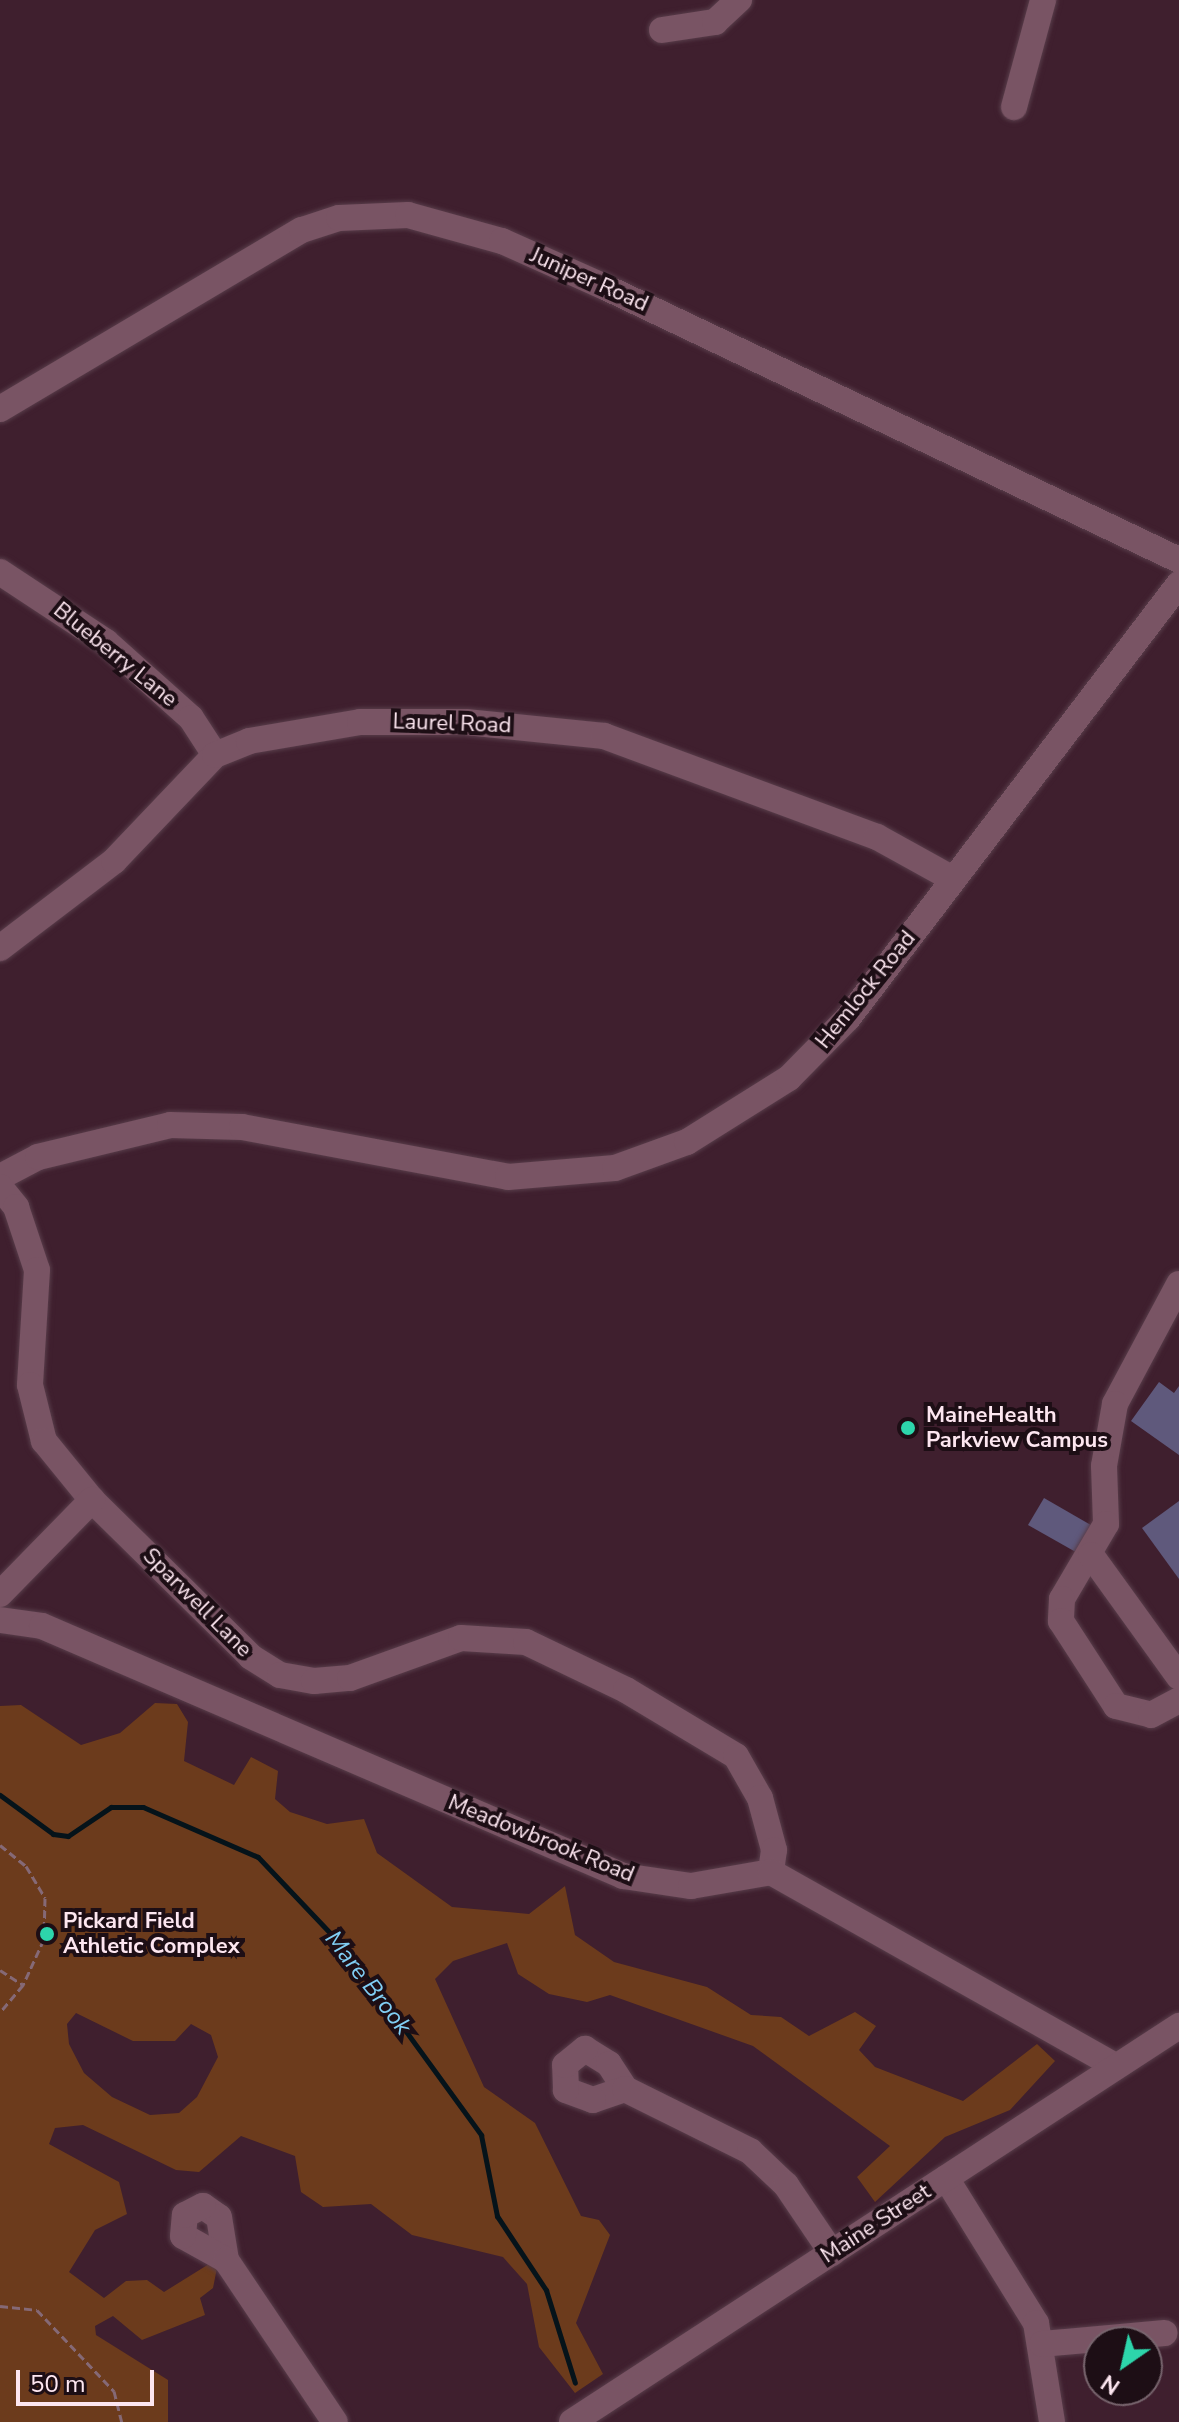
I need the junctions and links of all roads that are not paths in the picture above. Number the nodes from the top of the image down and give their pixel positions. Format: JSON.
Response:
{"nodes":[{"id":1,"x":739,"y":0,"type":"edge"},
{"id":2,"x":1043,"y":0,"type":"edge"},
{"id":3,"x":662,"y":30,"type":"dead end"},
{"id":4,"x":1014,"y":107,"type":"dead end"},
{"id":5,"x":0,"y":409,"type":"edge"},
{"id":6,"x":1179,"y":560,"type":"edge"},
{"id":7,"x":0,"y":572,"type":"edge"},
{"id":8,"x":1179,"y":584,"type":"edge"},
{"id":9,"x":215,"y":755,"type":"junction"},
{"id":10,"x":953,"y":879,"type":"junction"},
{"id":11,"x":0,"y":948,"type":"edge"},
{"id":12,"x":0,"y":1177,"type":"edge"},
{"id":13,"x":0,"y":1187,"type":"edge"},
{"id":14,"x":1179,"y":1284,"type":"edge"},
{"id":15,"x":92,"y":1500,"type":"junction"},
{"id":16,"x":1091,"y":1555,"type":"junction"},
{"id":17,"x":0,"y":1594,"type":"edge"},
{"id":18,"x":0,"y":1620,"type":"edge"},
{"id":19,"x":1179,"y":1677,"type":"edge"},
{"id":20,"x":1179,"y":1700,"type":"edge"},
{"id":21,"x":771,"y":1872,"type":"junction"},
{"id":22,"x":1179,"y":2026,"type":"edge"},
{"id":23,"x":1114,"y":2065,"type":"junction"},
{"id":24,"x":625,"y":2089,"type":"dead end"},
{"id":25,"x":946,"y":2178,"type":"junction"},
{"id":26,"x":832,"y":2253,"type":"junction"},
{"id":27,"x":226,"y":2260,"type":"dead end"},
{"id":28,"x":1165,"y":2333,"type":"dead end"},
{"id":29,"x":1042,"y":2344,"type":"junction"},
{"id":30,"x":335,"y":2422,"type":"edge"},
{"id":31,"x":572,"y":2422,"type":"edge"},
{"id":32,"x":1052,"y":2422,"type":"edge"}],
"edges":[{"from":1,"to":3,"type":"street"},
{"from":2,"to":4,"type":"street"},
{"from":5,"to":6,"type":"street","name":"Juniper Road"},
{"from":7,"to":9,"type":"street","name":"Blueberry Lane"},
{"from":8,"to":10,"type":"street","name":"Hemlock Road"},
{"from":9,"to":10,"type":"street","name":"Laurel Road"},
{"from":9,"to":11,"type":"street","name":"Laurel Road"},
{"from":10,"to":12,"type":"street","name":"Hemlock Road"},
{"from":13,"to":15,"type":"street","name":"Sparwell Lane"},
{"from":14,"to":16,"type":"street"},
{"from":15,"to":17,"type":"street"},
{"from":15,"to":21,"type":"street","name":"Sparwell Lane"},
{"from":16,"to":19,"type":"street"},
{"from":16,"to":20,"type":"street"},
{"from":18,"to":21,"type":"street","name":"Meadowbrook Road"},
{"from":21,"to":23,"type":"street"},
{"from":22,"to":23,"type":"street","name":"Maine Street"},
{"from":23,"to":25,"type":"street","name":"Maine Street"},
{"from":24,"to":26,"type":"street"},
{"from":25,"to":26,"type":"street","name":"Maine Street"},
{"from":25,"to":29,"type":"street"},
{"from":26,"to":31,"type":"street","name":"Maine Street"},
{"from":27,"to":30,"type":"street"},
{"from":28,"to":29,"type":"street"},
{"from":29,"to":32,"type":"street"}]}
